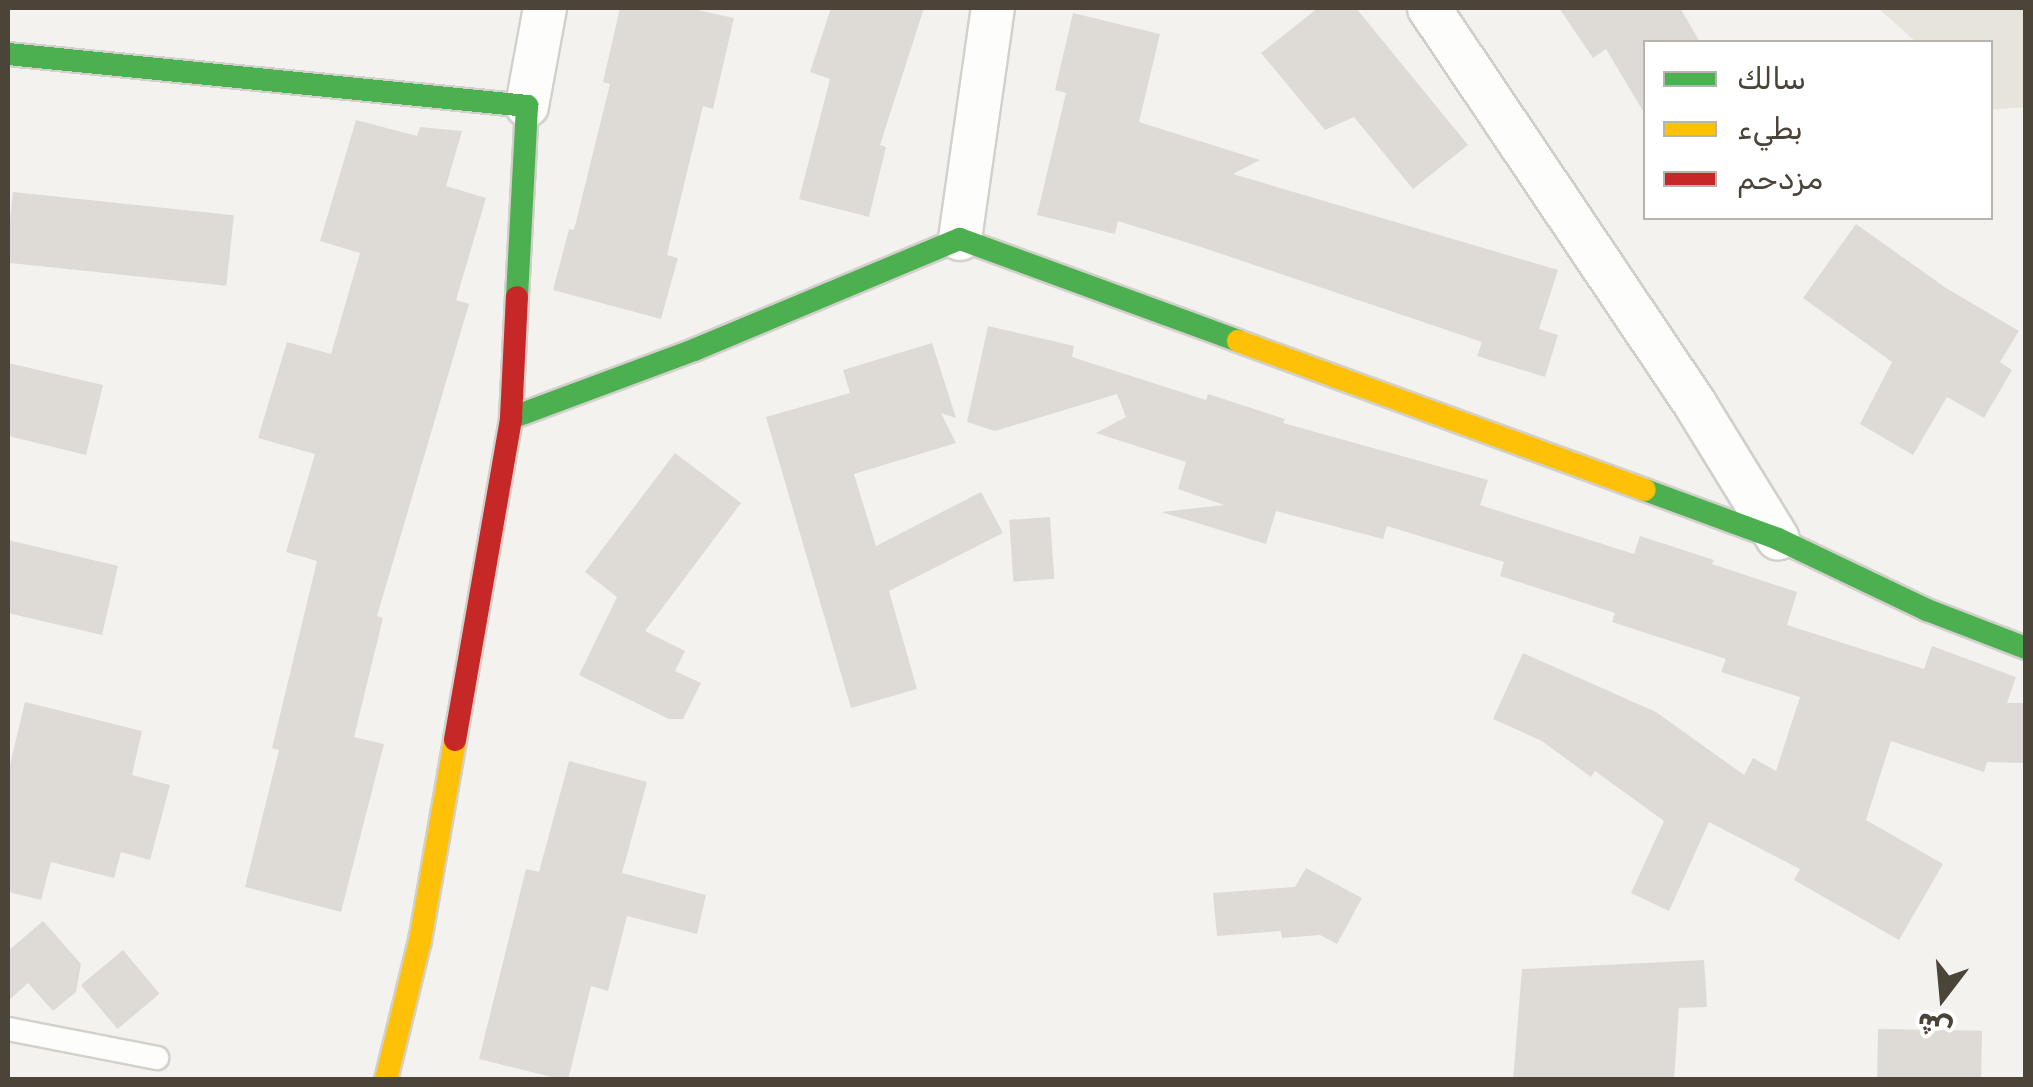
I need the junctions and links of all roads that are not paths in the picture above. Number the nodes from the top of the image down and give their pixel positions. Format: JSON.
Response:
{"nodes":[{"id":1,"x":545,"y":8,"type":"edge"},
{"id":2,"x":993,"y":8,"type":"edge"},
{"id":3,"x":1429,"y":8,"type":"edge"},
{"id":4,"x":8,"y":54,"type":"edge"},
{"id":5,"x":527,"y":106,"type":"junction"},
{"id":6,"x":960,"y":240,"type":"junction"},
{"id":7,"x":511,"y":418,"type":"junction"},
{"id":8,"x":1778,"y":538,"type":"junction"},
{"id":9,"x":1926,"y":610,"type":"junction"},
{"id":10,"x":2026,"y":624,"type":"edge"},
{"id":11,"x":2026,"y":648,"type":"edge"},
{"id":12,"x":8,"y":1028,"type":"edge"},
{"id":13,"x":157,"y":1058,"type":"dead end"},
{"id":14,"x":386,"y":1080,"type":"edge"}],
"edges":[{"from":1,"to":5,"type":"street"},
{"from":2,"to":6,"type":"street"},
{"from":3,"to":8,"type":"street"},
{"from":4,"to":5,"type":"street"},
{"from":5,"to":7,"type":"street"},
{"from":6,"to":7,"type":"street"},
{"from":6,"to":8,"type":"street"},
{"from":7,"to":14,"type":"street"},
{"from":8,"to":9,"type":"street"},
{"from":9,"to":10,"type":"street"},
{"from":9,"to":11,"type":"street"},
{"from":12,"to":13,"type":"lane"}]}
